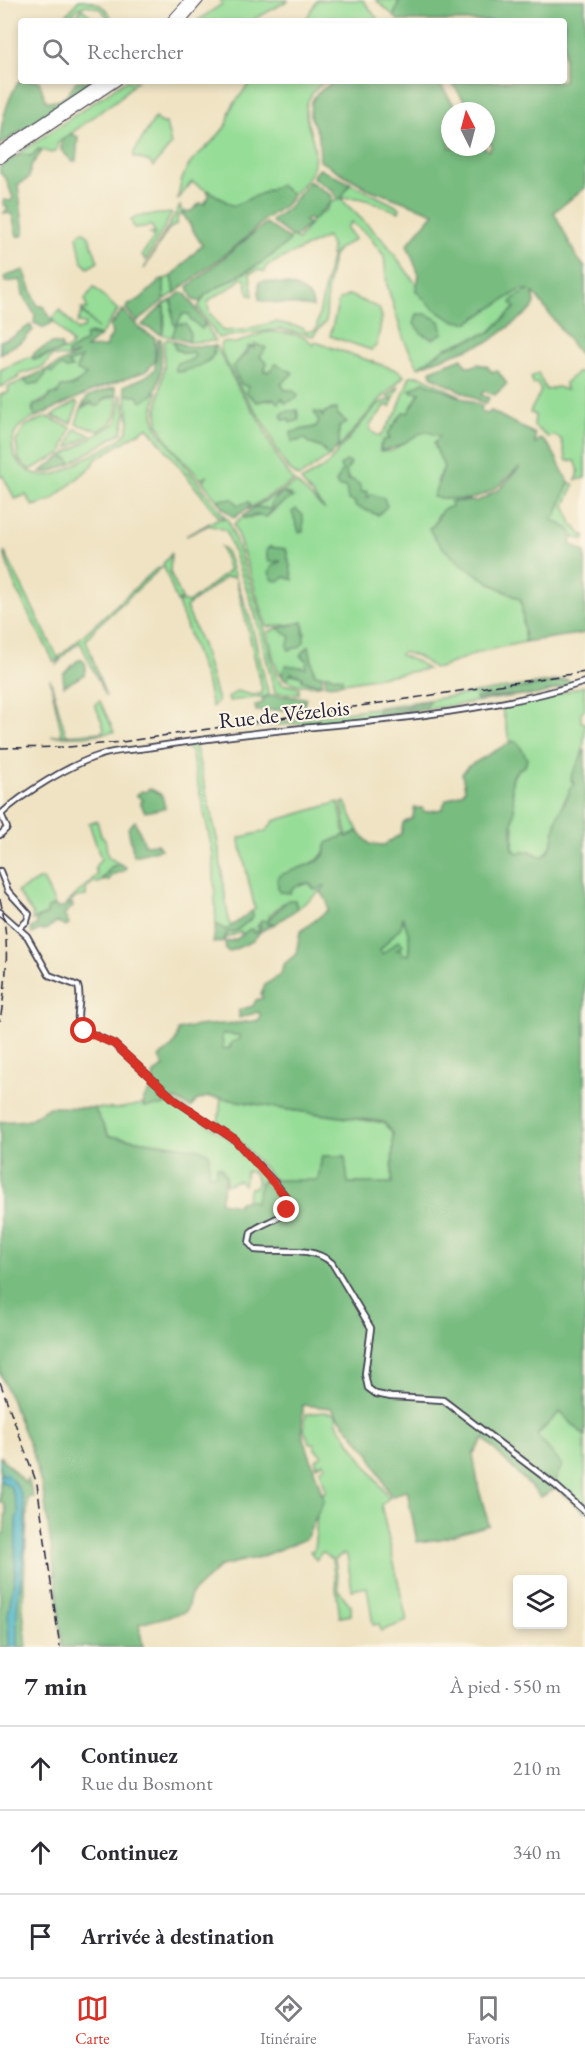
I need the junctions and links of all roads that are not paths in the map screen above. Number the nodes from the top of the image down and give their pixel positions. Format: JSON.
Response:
{"nodes":[{"id":1,"x":190,"y":0,"type":"edge"},
{"id":2,"x":200,"y":0,"type":"edge"},
{"id":3,"x":174,"y":18,"type":"edge"},
{"id":4,"x":184,"y":18,"type":"edge"},
{"id":5,"x":100,"y":84,"type":"edge"},
{"id":6,"x":112,"y":84,"type":"edge"},
{"id":7,"x":0,"y":151,"type":"edge"},
{"id":8,"x":0,"y":159,"type":"edge"},
{"id":9,"x":585,"y":682,"type":"edge"},
{"id":10,"x":1,"y":814,"type":"edge"},
{"id":11,"x":0,"y":835,"type":"edge"},
{"id":12,"x":0,"y":871,"type":"edge"},
{"id":13,"x":0,"y":912,"type":"edge"},
{"id":14,"x":20,"y":928,"type":"junction"},
{"id":15,"x":585,"y":1512,"type":"edge"}],
"edges":[{"from":1,"to":3,"type":"highway"},
{"from":2,"to":4,"type":"highway"},
{"from":5,"to":7,"type":"highway"},
{"from":6,"to":8,"type":"highway"},
{"from":9,"to":10,"type":"street","name":"Rue de Vézelois"},
{"from":10,"to":11,"type":"street"},
{"from":12,"to":14,"type":"street"},
{"from":13,"to":14,"type":"street"},
{"from":14,"to":15,"type":"street"}]}
